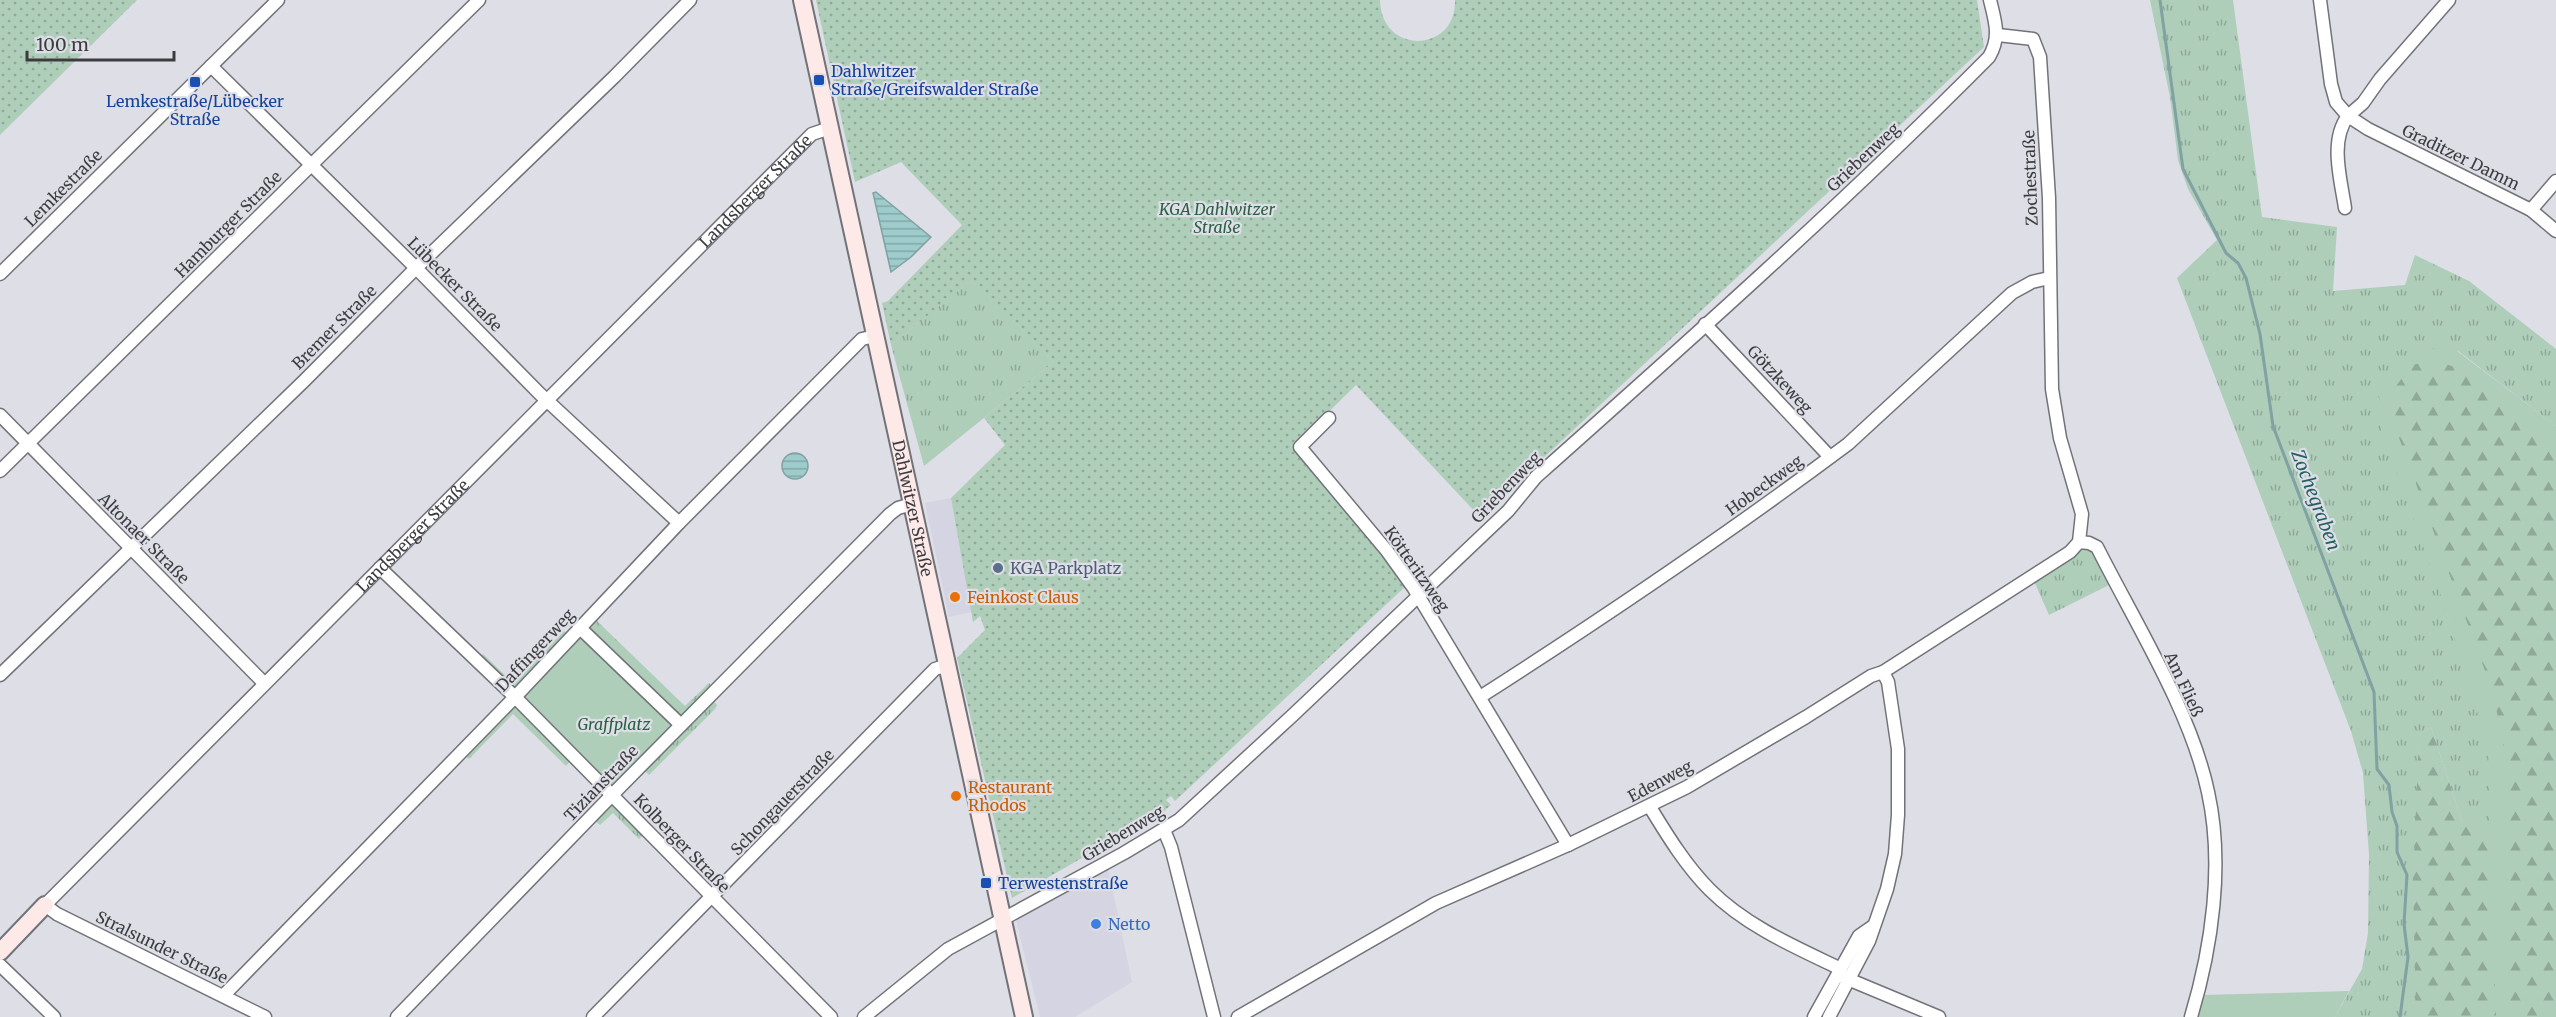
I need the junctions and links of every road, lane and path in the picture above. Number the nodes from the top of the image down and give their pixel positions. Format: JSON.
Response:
{"nodes":[{"id":1,"x":278,"y":0,"type":"edge"},
{"id":2,"x":479,"y":0,"type":"edge"},
{"id":3,"x":690,"y":0,"type":"edge"},
{"id":4,"x":802,"y":0,"type":"edge"},
{"id":5,"x":1990,"y":0,"type":"edge"},
{"id":6,"x":2320,"y":0,"type":"edge"},
{"id":7,"x":2449,"y":0,"type":"edge"},
{"id":8,"x":1998,"y":35,"type":"junction"},
{"id":9,"x":211,"y":66,"type":"junction"},
{"id":10,"x":2348,"y":116,"type":"junction"},
{"id":11,"x":830,"y":128,"type":"junction"},
{"id":12,"x":312,"y":165,"type":"junction"},
{"id":13,"x":2556,"y":181,"type":"edge"},
{"id":14,"x":2345,"y":208,"type":"dead end"},
{"id":15,"x":2531,"y":210,"type":"junction"},
{"id":16,"x":2556,"y":231,"type":"edge"},
{"id":17,"x":416,"y":268,"type":"junction"},
{"id":18,"x":0,"y":274,"type":"edge"},
{"id":19,"x":2049,"y":279,"type":"junction"},
{"id":20,"x":1705,"y":324,"type":"junction"},
{"id":21,"x":875,"y":336,"type":"junction"},
{"id":22,"x":549,"y":400,"type":"junction"},
{"id":23,"x":0,"y":415,"type":"edge"},
{"id":24,"x":1329,"y":417,"type":"dead end"},
{"id":25,"x":28,"y":444,"type":"junction"},
{"id":26,"x":1830,"y":457,"type":"junction"},
{"id":27,"x":0,"y":471,"type":"edge"},
{"id":28,"x":912,"y":504,"type":"junction"},
{"id":29,"x":679,"y":523,"type":"junction"},
{"id":30,"x":2079,"y":542,"type":"junction"},
{"id":31,"x":130,"y":548,"type":"junction"},
{"id":32,"x":380,"y":568,"type":"junction"},
{"id":33,"x":1417,"y":596,"type":"junction"},
{"id":34,"x":579,"y":627,"type":"junction"},
{"id":35,"x":947,"y":665,"type":"junction"},
{"id":36,"x":1883,"y":672,"type":"junction"},
{"id":37,"x":0,"y":675,"type":"edge"},
{"id":38,"x":264,"y":683,"type":"junction"},
{"id":39,"x":514,"y":697,"type":"junction"},
{"id":40,"x":1480,"y":697,"type":"junction"},
{"id":41,"x":681,"y":725,"type":"junction"},
{"id":42,"x":612,"y":795,"type":"junction"},
{"id":43,"x":1650,"y":807,"type":"junction"},
{"id":44,"x":1164,"y":830,"type":"junction"},
{"id":45,"x":1568,"y":845,"type":"junction"},
{"id":46,"x":712,"y":897,"type":"junction"},
{"id":47,"x":45,"y":905,"type":"junction"},
{"id":48,"x":1003,"y":920,"type":"junction"},
{"id":49,"x":2,"y":946,"type":"edge"},
{"id":50,"x":0,"y":966,"type":"edge"},
{"id":51,"x":1842,"y":974,"type":"junction"},
{"id":52,"x":224,"y":994,"type":"junction"},
{"id":53,"x":54,"y":1017,"type":"edge"},
{"id":54,"x":265,"y":1017,"type":"edge"},
{"id":55,"x":397,"y":1017,"type":"edge"},
{"id":56,"x":593,"y":1017,"type":"edge"},
{"id":57,"x":831,"y":1017,"type":"edge"},
{"id":58,"x":864,"y":1017,"type":"edge"},
{"id":59,"x":1024,"y":1017,"type":"edge"},
{"id":60,"x":1214,"y":1017,"type":"edge"},
{"id":61,"x":1238,"y":1017,"type":"edge"},
{"id":62,"x":1814,"y":1017,"type":"edge"},
{"id":63,"x":1829,"y":1017,"type":"edge"},
{"id":64,"x":1939,"y":1017,"type":"edge"},
{"id":65,"x":2191,"y":1017,"type":"edge"}],
"edges":[{"from":1,"to":9,"type":"street","name":"Lemkestraße"},
{"from":2,"to":12,"type":"street","name":"Hamburger Straße"},
{"from":3,"to":17,"type":"street","name":"Bremer Straße"},
{"from":4,"to":11,"type":"main road","name":"Dahlwitzer Straße"},
{"from":5,"to":8,"type":"street"},
{"from":6,"to":10,"type":"street"},
{"from":7,"to":10,"type":"street"},
{"from":8,"to":19,"type":"street","name":"Zochestraße"},
{"from":8,"to":20,"type":"street","name":"Griebenweg"},
{"from":9,"to":12,"type":"street","name":"Lübecker Straße"},
{"from":9,"to":18,"type":"street","name":"Lemkestraße"},
{"from":10,"to":14,"type":"street"},
{"from":10,"to":15,"type":"street","name":"Graditzer Damm"},
{"from":11,"to":21,"type":"main road","name":"Dahlwitzer Straße"},
{"from":11,"to":22,"type":"street","name":"Landsberger Straße"},
{"from":12,"to":17,"type":"street","name":"Lübecker Straße"},
{"from":12,"to":25,"type":"street","name":"Hamburger Straße"},
{"from":13,"to":15,"type":"street"},
{"from":15,"to":16,"type":"street","name":"Graditzer Damm"},
{"from":17,"to":22,"type":"street","name":"Lübecker Straße"},
{"from":17,"to":31,"type":"street","name":"Bremer Straße"},
{"from":19,"to":26,"type":"street","name":"Hobeckweg"},
{"from":19,"to":30,"type":"street","name":"Zochestraße"},
{"from":20,"to":26,"type":"street","name":"Götzkeweg"},
{"from":20,"to":33,"type":"street","name":"Griebenweg"},
{"from":21,"to":28,"type":"main road","name":"Dahlwitzer Straße"},
{"from":21,"to":29,"type":"street","name":"Daffingerweg"},
{"from":22,"to":29,"type":"street","name":"Lübecker Straße"},
{"from":22,"to":32,"type":"street","name":"Landsberger Straße"},
{"from":23,"to":25,"type":"street","name":"Altonaer Straße"},
{"from":24,"to":33,"type":"street","name":"Kötteritzweg"},
{"from":25,"to":27,"type":"street","name":"Hamburger Straße"},
{"from":25,"to":31,"type":"street","name":"Altonaer Straße"},
{"from":26,"to":40,"type":"street","name":"Hobeckweg"},
{"from":28,"to":35,"type":"main road","name":"Dahlwitzer Straße"},
{"from":28,"to":41,"type":"street","name":"Tizianstraße"},
{"from":29,"to":34,"type":"street","name":"Daffingerweg"},
{"from":30,"to":36,"type":"street","name":"Edenweg"},
{"from":30,"to":65,"type":"street","name":"Am Fließ"},
{"from":31,"to":37,"type":"street","name":"Bremer Straße"},
{"from":31,"to":38,"type":"street","name":"Altonaer Straße"},
{"from":32,"to":38,"type":"street","name":"Landsberger Straße"},
{"from":32,"to":39,"type":"street","name":"Kolberger Straße"},
{"from":33,"to":40,"type":"street","name":"Kötteritzweg"},
{"from":33,"to":44,"type":"street","name":"Griebenweg"},
{"from":34,"to":39,"type":"street","name":"Daffingerweg"},
{"from":34,"to":41,"type":"street"},
{"from":35,"to":46,"type":"street","name":"Schongauerstraße"},
{"from":35,"to":48,"type":"main road","name":"Dahlwitzer Straße"},
{"from":36,"to":43,"type":"street","name":"Edenweg"},
{"from":36,"to":51,"type":"street"},
{"from":38,"to":47,"type":"street","name":"Landsberger Straße"},
{"from":39,"to":42,"type":"street","name":"Kolberger Straße"},
{"from":39,"to":52,"type":"street","name":"Daffingerweg"},
{"from":40,"to":45,"type":"street","name":"Kötteritzweg"},
{"from":41,"to":42,"type":"street","name":"Tizianstraße"},
{"from":42,"to":46,"type":"street","name":"Kolberger Straße"},
{"from":42,"to":55,"type":"street","name":"Tizianstraße"},
{"from":43,"to":45,"type":"street","name":"Edenweg"},
{"from":43,"to":51,"type":"street"},
{"from":44,"to":48,"type":"street","name":"Griebenweg"},
{"from":44,"to":60,"type":"street"},
{"from":45,"to":61,"type":"street","name":"Edenweg"},
{"from":46,"to":56,"type":"street","name":"Schongauerstraße"},
{"from":46,"to":57,"type":"street","name":"Kolberger Straße"},
{"from":47,"to":49,"type":"main road","name":"Landsberger Straße"},
{"from":47,"to":52,"type":"street","name":"Stralsunder Straße"},
{"from":48,"to":58,"type":"street"},
{"from":48,"to":59,"type":"main road","name":"Dahlwitzer Straße"},
{"from":50,"to":53,"type":"street"},
{"from":51,"to":62,"type":"street"},
{"from":51,"to":63,"type":"street"},
{"from":51,"to":64,"type":"street"},
{"from":52,"to":54,"type":"street","name":"Stralsunder Straße"}]}
